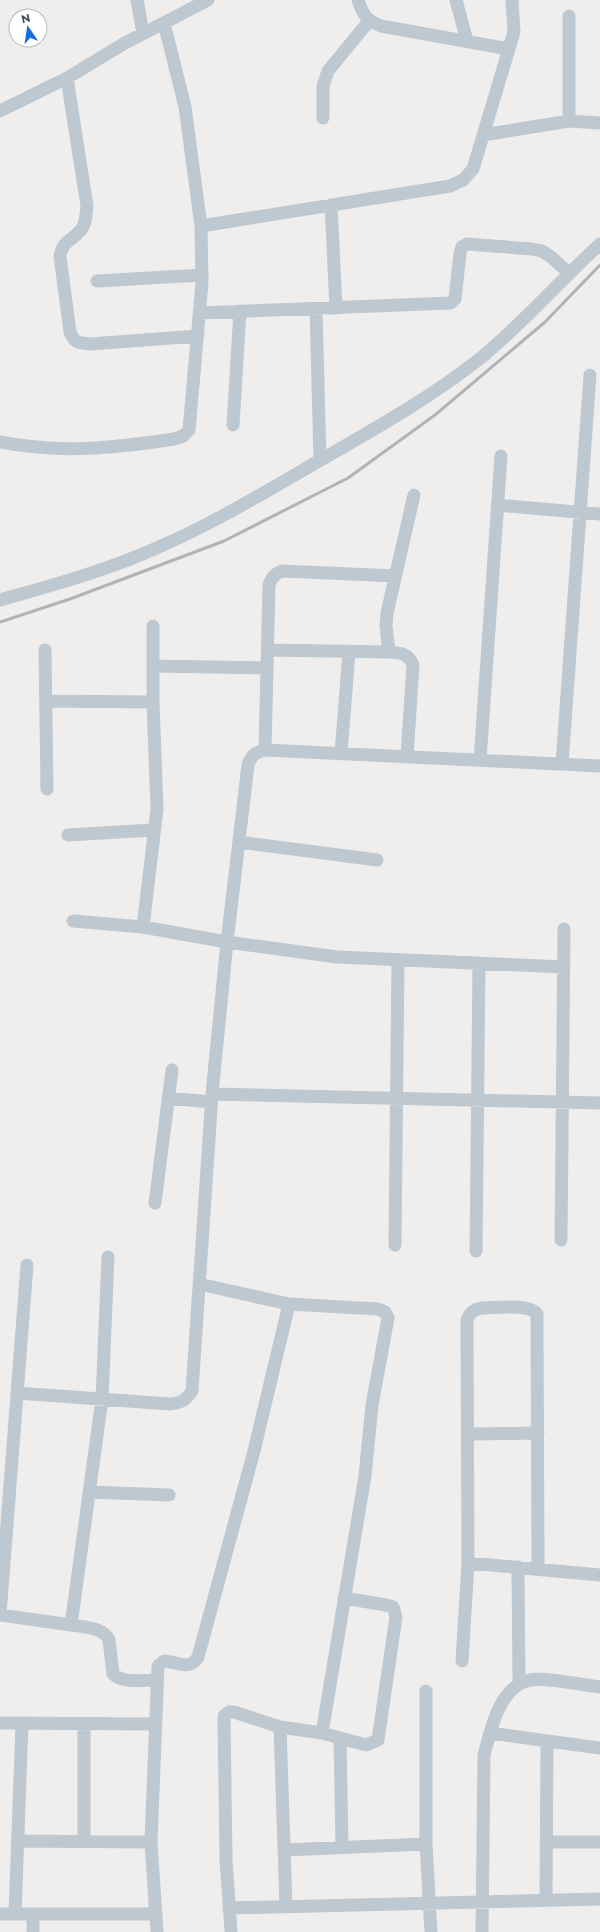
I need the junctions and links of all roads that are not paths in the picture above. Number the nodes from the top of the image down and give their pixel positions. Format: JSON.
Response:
{"nodes":[{"id":1,"x":137,"y":0,"type":"edge"},
{"id":2,"x":208,"y":0,"type":"edge"},
{"id":3,"x":358,"y":0,"type":"edge"},
{"id":4,"x":456,"y":0,"type":"edge"},
{"id":5,"x":512,"y":0,"type":"edge"},
{"id":6,"x":569,"y":16,"type":"dead end"},
{"id":7,"x":369,"y":21,"type":"junction"},
{"id":8,"x":164,"y":23,"type":"junction"},
{"id":9,"x":143,"y":33,"type":"junction"},
{"id":10,"x":466,"y":41,"type":"junction"},
{"id":11,"x":509,"y":49,"type":"junction"},
{"id":12,"x":67,"y":78,"type":"junction"},
{"id":13,"x":0,"y":111,"type":"edge"},
{"id":14,"x":323,"y":118,"type":"dead end"},
{"id":15,"x":569,"y":121,"type":"junction"},
{"id":16,"x":600,"y":123,"type":"edge"},
{"id":17,"x":483,"y":135,"type":"junction"},
{"id":18,"x":331,"y":205,"type":"junction"},
{"id":19,"x":200,"y":226,"type":"junction"},
{"id":20,"x":600,"y":244,"type":"edge"},
{"id":21,"x":569,"y":273,"type":"junction"},
{"id":22,"x":202,"y":275,"type":"junction"},
{"id":23,"x":97,"y":281,"type":"dead end"},
{"id":24,"x":336,"y":308,"type":"junction"},
{"id":25,"x":316,"y":309,"type":"junction"},
{"id":26,"x":240,"y":311,"type":"junction"},
{"id":27,"x":200,"y":313,"type":"junction"},
{"id":28,"x":198,"y":336,"type":"junction"},
{"id":29,"x":590,"y":375,"type":"dead end"},
{"id":30,"x":233,"y":425,"type":"dead end"},
{"id":31,"x":0,"y":442,"type":"edge"},
{"id":32,"x":501,"y":456,"type":"dead end"},
{"id":33,"x":320,"y":460,"type":"junction"},
{"id":34,"x":414,"y":495,"type":"dead end"},
{"id":35,"x":497,"y":505,"type":"junction"},
{"id":36,"x":580,"y":512,"type":"junction"},
{"id":37,"x":600,"y":514,"type":"edge"},
{"id":38,"x":395,"y":576,"type":"junction"},
{"id":39,"x":0,"y":600,"type":"edge"},
{"id":40,"x":152,"y":626,"type":"dead end"},
{"id":41,"x":45,"y":650,"type":"dead end"},
{"id":42,"x":268,"y":650,"type":"junction"},
{"id":43,"x":349,"y":652,"type":"junction"},
{"id":44,"x":389,"y":652,"type":"junction"},
{"id":45,"x":153,"y":666,"type":"junction"},
{"id":46,"x":267,"y":668,"type":"junction"},
{"id":47,"x":46,"y":701,"type":"junction"},
{"id":48,"x":153,"y":702,"type":"junction"},
{"id":49,"x":265,"y":750,"type":"junction"},
{"id":50,"x":341,"y":754,"type":"junction"},
{"id":51,"x":408,"y":756,"type":"junction"},
{"id":52,"x":480,"y":760,"type":"junction"},
{"id":53,"x":562,"y":764,"type":"junction"},
{"id":54,"x":600,"y":766,"type":"edge"},
{"id":55,"x":47,"y":789,"type":"dead end"},
{"id":56,"x":153,"y":830,"type":"junction"},
{"id":57,"x":68,"y":835,"type":"dead end"},
{"id":58,"x":239,"y":842,"type":"junction"},
{"id":59,"x":377,"y":860,"type":"dead end"},
{"id":60,"x":73,"y":921,"type":"dead end"},
{"id":61,"x":143,"y":927,"type":"junction"},
{"id":62,"x":564,"y":929,"type":"dead end"},
{"id":63,"x":228,"y":942,"type":"junction"},
{"id":64,"x":398,"y":960,"type":"junction"},
{"id":65,"x":479,"y":963,"type":"junction"},
{"id":66,"x":564,"y":967,"type":"junction"},
{"id":67,"x":172,"y":1070,"type":"dead end"},
{"id":68,"x":168,"y":1098,"type":"junction"},
{"id":69,"x":212,"y":1098,"type":"junction"},
{"id":70,"x":397,"y":1099,"type":"junction"},
{"id":71,"x":478,"y":1100,"type":"junction"},
{"id":72,"x":562,"y":1102,"type":"junction"},
{"id":73,"x":600,"y":1103,"type":"edge"},
{"id":74,"x":154,"y":1203,"type":"dead end"},
{"id":75,"x":561,"y":1240,"type":"dead end"},
{"id":76,"x":395,"y":1245,"type":"dead end"},
{"id":77,"x":476,"y":1251,"type":"dead end"},
{"id":78,"x":108,"y":1257,"type":"dead end"},
{"id":79,"x":27,"y":1265,"type":"dead end"},
{"id":80,"x":199,"y":1284,"type":"junction"},
{"id":81,"x":289,"y":1304,"type":"junction"},
{"id":82,"x":17,"y":1393,"type":"junction"},
{"id":83,"x":102,"y":1399,"type":"junction"},
{"id":84,"x":538,"y":1433,"type":"junction"},
{"id":85,"x":468,"y":1434,"type":"junction"},
{"id":86,"x":89,"y":1492,"type":"junction"},
{"id":87,"x":170,"y":1495,"type":"dead end"},
{"id":88,"x":468,"y":1563,"type":"junction"},
{"id":89,"x":518,"y":1567,"type":"junction"},
{"id":90,"x":538,"y":1569,"type":"junction"},
{"id":91,"x":600,"y":1575,"type":"edge"},
{"id":92,"x":344,"y":1598,"type":"junction"},
{"id":93,"x":0,"y":1615,"type":"edge"},
{"id":94,"x":71,"y":1625,"type":"junction"},
{"id":95,"x":462,"y":1660,"type":"dead end"},
{"id":96,"x":157,"y":1680,"type":"junction"},
{"id":97,"x":519,"y":1684,"type":"junction"},
{"id":98,"x":600,"y":1687,"type":"edge"},
{"id":99,"x":426,"y":1691,"type":"dead end"},
{"id":100,"x":0,"y":1724,"type":"edge"},
{"id":101,"x":22,"y":1724,"type":"junction"},
{"id":102,"x":84,"y":1724,"type":"junction"},
{"id":103,"x":155,"y":1724,"type":"junction"},
{"id":104,"x":280,"y":1727,"type":"junction"},
{"id":105,"x":322,"y":1733,"type":"junction"},
{"id":106,"x":490,"y":1733,"type":"junction"},
{"id":107,"x":340,"y":1738,"type":"junction"},
{"id":108,"x":547,"y":1741,"type":"junction"},
{"id":109,"x":600,"y":1748,"type":"edge"},
{"id":110,"x":17,"y":1842,"type":"junction"},
{"id":111,"x":84,"y":1842,"type":"junction"},
{"id":112,"x":152,"y":1842,"type":"junction"},
{"id":113,"x":546,"y":1842,"type":"junction"},
{"id":114,"x":600,"y":1842,"type":"edge"},
{"id":115,"x":426,"y":1844,"type":"junction"},
{"id":116,"x":342,"y":1847,"type":"junction"},
{"id":117,"x":284,"y":1850,"type":"junction"},
{"id":118,"x":546,"y":1900,"type":"junction"},
{"id":119,"x":600,"y":1900,"type":"edge"},
{"id":120,"x":481,"y":1901,"type":"junction"},
{"id":121,"x":431,"y":1902,"type":"junction"},
{"id":122,"x":286,"y":1906,"type":"junction"},
{"id":123,"x":229,"y":1908,"type":"junction"},
{"id":124,"x":0,"y":1914,"type":"edge"},
{"id":125,"x":15,"y":1914,"type":"junction"},
{"id":126,"x":33,"y":1914,"type":"junction"},
{"id":127,"x":156,"y":1914,"type":"junction"},
{"id":128,"x":33,"y":1932,"type":"edge"},
{"id":129,"x":157,"y":1932,"type":"edge"},
{"id":130,"x":230,"y":1932,"type":"edge"},
{"id":131,"x":431,"y":1932,"type":"edge"},
{"id":132,"x":482,"y":1932,"type":"edge"}],
"edges":[{"from":1,"to":9,"type":"street"},
{"from":2,"to":8,"type":"street"},
{"from":3,"to":7,"type":"street"},
{"from":4,"to":10,"type":"street"},
{"from":5,"to":11,"type":"street"},
{"from":6,"to":15,"type":"street"},
{"from":7,"to":10,"type":"street"},
{"from":7,"to":14,"type":"street"},
{"from":8,"to":9,"type":"street"},
{"from":8,"to":19,"type":"street"},
{"from":9,"to":12,"type":"street"},
{"from":10,"to":11,"type":"street"},
{"from":11,"to":17,"type":"street"},
{"from":12,"to":13,"type":"street"},
{"from":12,"to":28,"type":"street"},
{"from":15,"to":16,"type":"street"},
{"from":15,"to":17,"type":"street"},
{"from":17,"to":18,"type":"street"},
{"from":18,"to":19,"type":"street"},
{"from":18,"to":24,"type":"street"},
{"from":19,"to":22,"type":"street"},
{"from":20,"to":21,"type":"street"},
{"from":21,"to":24,"type":"street"},
{"from":21,"to":33,"type":"street"},
{"from":22,"to":23,"type":"street"},
{"from":22,"to":27,"type":"street"},
{"from":24,"to":25,"type":"street"},
{"from":25,"to":26,"type":"street"},
{"from":25,"to":33,"type":"street"},
{"from":26,"to":27,"type":"street"},
{"from":26,"to":30,"type":"street"},
{"from":27,"to":28,"type":"street"},
{"from":28,"to":31,"type":"street"},
{"from":29,"to":36,"type":"street"},
{"from":32,"to":35,"type":"street"},
{"from":33,"to":39,"type":"street"},
{"from":34,"to":38,"type":"street"},
{"from":35,"to":36,"type":"street"},
{"from":35,"to":52,"type":"street"},
{"from":36,"to":37,"type":"street"},
{"from":36,"to":53,"type":"street"},
{"from":38,"to":42,"type":"street"},
{"from":38,"to":44,"type":"street"},
{"from":40,"to":45,"type":"street"},
{"from":41,"to":47,"type":"street"},
{"from":42,"to":43,"type":"street"},
{"from":42,"to":46,"type":"street"},
{"from":43,"to":44,"type":"street"},
{"from":43,"to":50,"type":"street"},
{"from":44,"to":51,"type":"street"},
{"from":45,"to":46,"type":"street"},
{"from":45,"to":48,"type":"street"},
{"from":46,"to":49,"type":"street"},
{"from":47,"to":48,"type":"street"},
{"from":47,"to":55,"type":"street"},
{"from":48,"to":56,"type":"street"},
{"from":49,"to":50,"type":"street"},
{"from":49,"to":58,"type":"street"},
{"from":50,"to":51,"type":"street"},
{"from":51,"to":52,"type":"street"},
{"from":52,"to":53,"type":"street"},
{"from":53,"to":54,"type":"street"},
{"from":56,"to":57,"type":"street"},
{"from":56,"to":61,"type":"street"},
{"from":58,"to":59,"type":"street"},
{"from":58,"to":63,"type":"street"},
{"from":60,"to":61,"type":"street"},
{"from":61,"to":63,"type":"street"},
{"from":62,"to":66,"type":"street"},
{"from":63,"to":64,"type":"street"},
{"from":63,"to":69,"type":"street"},
{"from":64,"to":65,"type":"street"},
{"from":64,"to":70,"type":"street"},
{"from":65,"to":66,"type":"street"},
{"from":65,"to":71,"type":"street"},
{"from":66,"to":72,"type":"street"},
{"from":67,"to":68,"type":"street"},
{"from":68,"to":69,"type":"street"},
{"from":68,"to":74,"type":"street"},
{"from":69,"to":70,"type":"street"},
{"from":69,"to":80,"type":"street"},
{"from":70,"to":71,"type":"street"},
{"from":70,"to":76,"type":"street"},
{"from":71,"to":72,"type":"street"},
{"from":71,"to":77,"type":"street"},
{"from":72,"to":73,"type":"street"},
{"from":72,"to":75,"type":"street"},
{"from":78,"to":83,"type":"street"},
{"from":79,"to":82,"type":"street"},
{"from":80,"to":81,"type":"street"},
{"from":80,"to":83,"type":"street"},
{"from":81,"to":92,"type":"street"},
{"from":81,"to":96,"type":"street"},
{"from":82,"to":83,"type":"street"},
{"from":82,"to":93,"type":"street"},
{"from":83,"to":86,"type":"street"},
{"from":84,"to":85,"type":"street"},
{"from":84,"to":85,"type":"street"},
{"from":84,"to":90,"type":"street"},
{"from":85,"to":88,"type":"street"},
{"from":86,"to":87,"type":"street"},
{"from":86,"to":94,"type":"street"},
{"from":88,"to":89,"type":"street"},
{"from":88,"to":95,"type":"street"},
{"from":89,"to":90,"type":"street"},
{"from":89,"to":97,"type":"street"},
{"from":90,"to":91,"type":"street"},
{"from":92,"to":105,"type":"street"},
{"from":92,"to":107,"type":"street"},
{"from":93,"to":94,"type":"street"},
{"from":94,"to":96,"type":"street"},
{"from":96,"to":103,"type":"street"},
{"from":97,"to":98,"type":"street"},
{"from":97,"to":106,"type":"street"},
{"from":99,"to":115,"type":"street"},
{"from":100,"to":101,"type":"street"},
{"from":101,"to":102,"type":"street"},
{"from":101,"to":110,"type":"street"},
{"from":102,"to":103,"type":"street"},
{"from":102,"to":111,"type":"street"},
{"from":103,"to":112,"type":"street"},
{"from":104,"to":105,"type":"street"},
{"from":104,"to":117,"type":"street"},
{"from":104,"to":123,"type":"street"},
{"from":105,"to":107,"type":"street"},
{"from":106,"to":108,"type":"street"},
{"from":106,"to":120,"type":"street"},
{"from":107,"to":116,"type":"street"},
{"from":108,"to":109,"type":"street"},
{"from":108,"to":113,"type":"street"},
{"from":110,"to":111,"type":"street"},
{"from":110,"to":125,"type":"street"},
{"from":111,"to":112,"type":"street"},
{"from":112,"to":127,"type":"street"},
{"from":113,"to":114,"type":"street"},
{"from":113,"to":118,"type":"street"},
{"from":115,"to":116,"type":"street"},
{"from":115,"to":121,"type":"street"},
{"from":116,"to":117,"type":"street"},
{"from":117,"to":122,"type":"street"},
{"from":118,"to":119,"type":"street"},
{"from":118,"to":120,"type":"street"},
{"from":120,"to":121,"type":"street"},
{"from":120,"to":132,"type":"street"},
{"from":121,"to":122,"type":"street"},
{"from":121,"to":131,"type":"street"},
{"from":122,"to":123,"type":"street"},
{"from":123,"to":130,"type":"street"},
{"from":124,"to":125,"type":"street"},
{"from":125,"to":126,"type":"street"},
{"from":126,"to":127,"type":"street"},
{"from":126,"to":128,"type":"street"},
{"from":127,"to":129,"type":"street"}]}
